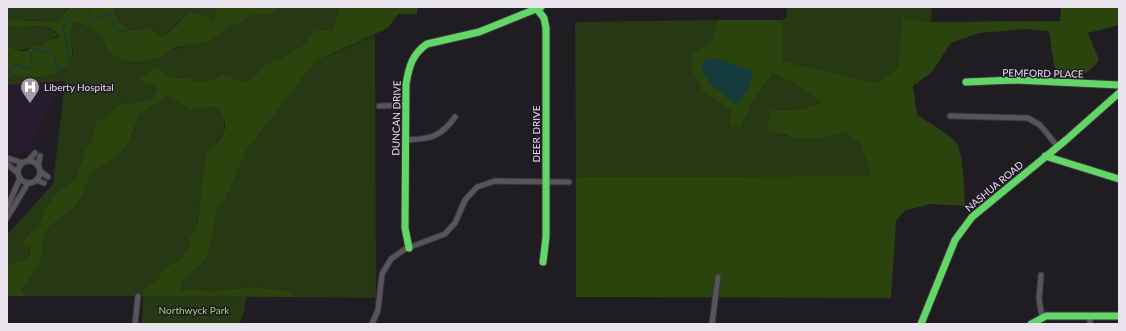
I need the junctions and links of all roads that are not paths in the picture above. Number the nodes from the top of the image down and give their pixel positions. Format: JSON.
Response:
{"nodes":[{"id":1,"x":539,"y":8,"type":"edge"},
{"id":2,"x":966,"y":82,"type":"dead end"},
{"id":3,"x":1119,"y":85,"type":"edge"},
{"id":4,"x":1119,"y":93,"type":"edge"},
{"id":5,"x":406,"y":105,"type":"junction"},
{"id":6,"x":379,"y":106,"type":"dead end"},
{"id":7,"x":950,"y":116,"type":"dead end"},
{"id":8,"x":455,"y":117,"type":"dead end"},
{"id":9,"x":405,"y":140,"type":"junction"},
{"id":10,"x":1058,"y":146,"type":"junction"},
{"id":11,"x":35,"y":153,"type":"dead end"},
{"id":12,"x":40,"y":156,"type":"dead end"},
{"id":13,"x":1045,"y":156,"type":"junction"},
{"id":14,"x":7,"y":158,"type":"edge"},
{"id":15,"x":26,"y":162,"type":"junction"},
{"id":16,"x":7,"y":164,"type":"edge"},
{"id":17,"x":39,"y":168,"type":"junction"},
{"id":18,"x":19,"y":176,"type":"junction"},
{"id":19,"x":48,"y":177,"type":"dead end"},
{"id":20,"x":1119,"y":178,"type":"edge"},
{"id":21,"x":36,"y":180,"type":"junction"},
{"id":22,"x":546,"y":182,"type":"junction"},
{"id":23,"x":569,"y":182,"type":"dead end"},
{"id":24,"x":28,"y":183,"type":"junction"},
{"id":25,"x":44,"y":183,"type":"dead end"},
{"id":26,"x":7,"y":208,"type":"edge"},
{"id":27,"x":7,"y":218,"type":"edge"},
{"id":28,"x":409,"y":248,"type":"junction"},
{"id":29,"x":543,"y":262,"type":"dead end"},
{"id":30,"x":1041,"y":275,"type":"dead end"},
{"id":31,"x":718,"y":277,"type":"dead end"},
{"id":32,"x":138,"y":296,"type":"dead end"},
{"id":33,"x":1090,"y":316,"type":"junction"},
{"id":34,"x":1119,"y":316,"type":"edge"},
{"id":35,"x":1042,"y":317,"type":"junction"},
{"id":36,"x":135,"y":324,"type":"edge"},
{"id":37,"x":373,"y":324,"type":"edge"},
{"id":38,"x":712,"y":324,"type":"edge"},
{"id":39,"x":921,"y":324,"type":"edge"},
{"id":40,"x":1031,"y":324,"type":"edge"},
{"id":41,"x":1090,"y":324,"type":"edge"}],
"edges":[{"from":1,"to":5,"type":"street","name":"DUNCAN DRIVE"},
{"from":1,"to":22,"type":"street","name":"DEER DRIVE"},
{"from":2,"to":3,"type":"street","name":"PEMFORD PLACE"},
{"from":4,"to":10,"type":"street","name":"NASHUA ROAD"},
{"from":5,"to":6,"type":"street"},
{"from":5,"to":9,"type":"street","name":"DUNCAN DRIVE"},
{"from":7,"to":10,"type":"street"},
{"from":8,"to":9,"type":"street"},
{"from":9,"to":28,"type":"street","name":"DUNCAN DRIVE"},
{"from":10,"to":13,"type":"street","name":"NASHUA ROAD"},
{"from":11,"to":15,"type":"street"},
{"from":12,"to":17,"type":"street"},
{"from":13,"to":20,"type":"street"},
{"from":13,"to":39,"type":"street","name":"NASHUA ROAD"},
{"from":14,"to":15,"type":"street"},
{"from":15,"to":17,"type":"street"},
{"from":15,"to":18,"type":"street"},
{"from":16,"to":18,"type":"street"},
{"from":17,"to":19,"type":"street"},
{"from":17,"to":21,"type":"street"},
{"from":18,"to":24,"type":"street"},
{"from":18,"to":26,"type":"street"},
{"from":21,"to":24,"type":"street"},
{"from":21,"to":25,"type":"street"},
{"from":22,"to":23,"type":"street"},
{"from":22,"to":28,"type":"street"},
{"from":22,"to":29,"type":"street","name":"DEER DRIVE"},
{"from":24,"to":27,"type":"street"},
{"from":28,"to":37,"type":"street"},
{"from":30,"to":35,"type":"street"},
{"from":31,"to":38,"type":"street"},
{"from":32,"to":36,"type":"street"},
{"from":33,"to":34,"type":"street"},
{"from":33,"to":35,"type":"street"},
{"from":33,"to":41,"type":"street"},
{"from":35,"to":40,"type":"street"}]}
